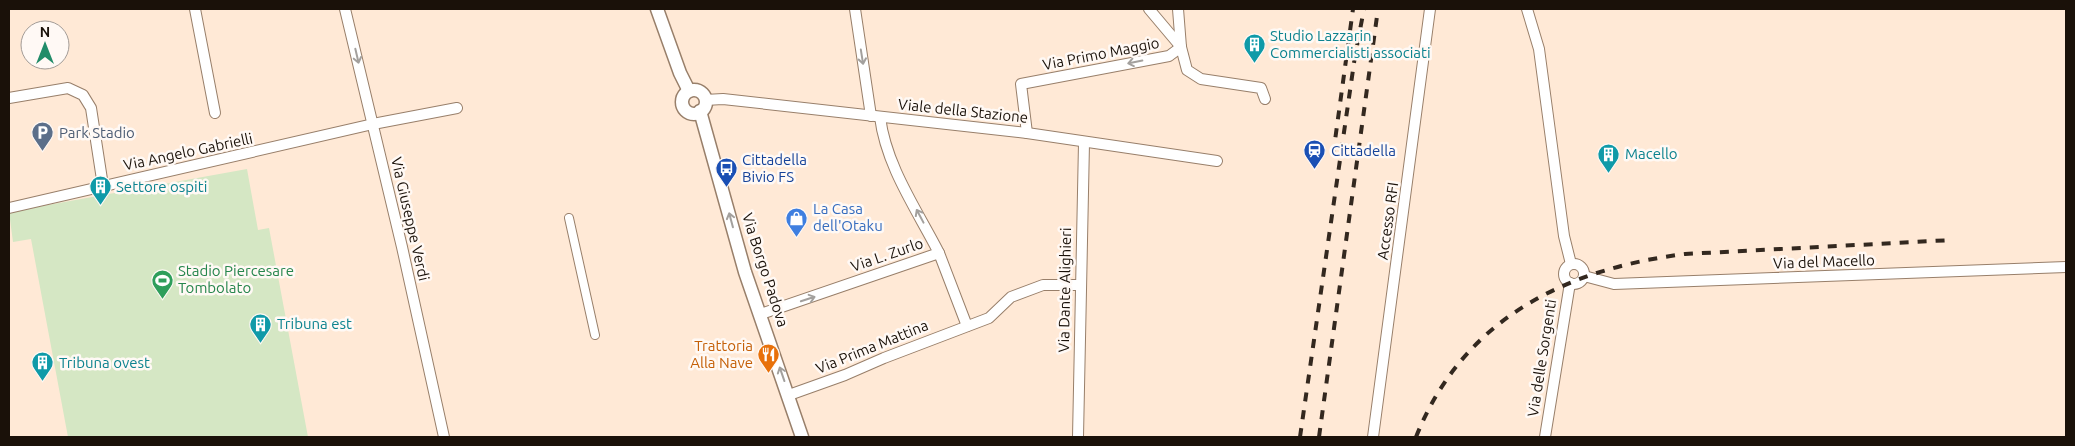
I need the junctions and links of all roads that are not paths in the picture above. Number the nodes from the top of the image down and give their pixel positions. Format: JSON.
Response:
{"nodes":[{"id":1,"x":194,"y":9,"type":"edge"},
{"id":2,"x":345,"y":9,"type":"edge"},
{"id":3,"x":658,"y":9,"type":"edge"},
{"id":4,"x":855,"y":9,"type":"edge"},
{"id":5,"x":1149,"y":9,"type":"edge"},
{"id":6,"x":1178,"y":9,"type":"edge"},
{"id":7,"x":1430,"y":9,"type":"edge"},
{"id":8,"x":1527,"y":9,"type":"edge"},
{"id":9,"x":1181,"y":47,"type":"junction"},
{"id":10,"x":689,"y":91,"type":"junction"},
{"id":11,"x":9,"y":98,"type":"edge"},
{"id":12,"x":1265,"y":99,"type":"dead end"},
{"id":13,"x":703,"y":106,"type":"junction"},
{"id":14,"x":457,"y":108,"type":"dead end"},
{"id":15,"x":215,"y":113,"type":"dead end"},
{"id":16,"x":875,"y":117,"type":"junction"},
{"id":17,"x":373,"y":124,"type":"junction"},
{"id":18,"x":1027,"y":133,"type":"junction"},
{"id":19,"x":1084,"y":142,"type":"junction"},
{"id":20,"x":1217,"y":161,"type":"dead end"},
{"id":21,"x":104,"y":186,"type":"junction"},
{"id":22,"x":9,"y":208,"type":"edge"},
{"id":23,"x":569,"y":218,"type":"dead end"},
{"id":24,"x":939,"y":253,"type":"junction"},
{"id":25,"x":1571,"y":264,"type":"junction"},
{"id":26,"x":2066,"y":267,"type":"edge"},
{"id":27,"x":1584,"y":276,"type":"junction"},
{"id":28,"x":1570,"y":283,"type":"junction"},
{"id":29,"x":1081,"y":285,"type":"junction"},
{"id":30,"x":761,"y":314,"type":"junction"},
{"id":31,"x":967,"y":326,"type":"junction"},
{"id":32,"x":595,"y":335,"type":"dead end"},
{"id":33,"x":789,"y":395,"type":"junction"},
{"id":34,"x":444,"y":437,"type":"edge"},
{"id":35,"x":802,"y":437,"type":"edge"},
{"id":36,"x":1078,"y":437,"type":"edge"},
{"id":37,"x":1373,"y":437,"type":"edge"},
{"id":38,"x":1545,"y":437,"type":"edge"}],
"edges":[{"from":1,"to":15,"type":"street"},
{"from":2,"to":17,"type":"street","name":"Via Giuseppe Verdi","one_way":true},
{"from":3,"to":10,"type":"street"},
{"from":4,"to":16,"type":"street","name":"Via L. Zurlo","one_way":true},
{"from":5,"to":9,"type":"street"},
{"from":6,"to":9,"type":"street"},
{"from":7,"to":37,"type":"street","name":"Accesso RFI"},
{"from":8,"to":25,"type":"street"},
{"from":9,"to":12,"type":"street","name":"Via Primo Maggio"},
{"from":9,"to":18,"type":"street","name":"Via Primo Maggio","one_way":true},
{"from":10,"to":13,"type":"street"},
{"from":10,"to":13,"type":"street"},
{"from":11,"to":21,"type":"street"},
{"from":13,"to":16,"type":"street","name":"Viale della Stazione"},
{"from":30,"to":13,"type":"street","name":"Via Borgo Padova","one_way":true},
{"from":14,"to":17,"type":"street","name":"Via Angelo Gabrielli"},
{"from":16,"to":18,"type":"street","name":"Viale della Stazione"},
{"from":24,"to":16,"type":"street","name":"Via L. Zurlo","one_way":true},
{"from":17,"to":21,"type":"street","name":"Via Angelo Gabrielli"},
{"from":17,"to":34,"type":"street","name":"Via Giuseppe Verdi"},
{"from":18,"to":19,"type":"street","name":"Viale della Stazione"},
{"from":19,"to":20,"type":"street","name":"Viale della Stazione"},
{"from":19,"to":29,"type":"street","name":"Via Dante Alighieri"},
{"from":21,"to":22,"type":"street","name":"Via Angelo Gabrielli"},
{"from":23,"to":32,"type":"street"},
{"from":30,"to":24,"type":"street","name":"Via L. Zurlo","one_way":true},
{"from":24,"to":31,"type":"street"},
{"from":25,"to":27,"type":"street","name":"Via del Macello"},
{"from":25,"to":28,"type":"street"},
{"from":26,"to":27,"type":"street","name":"Via del Macello"},
{"from":27,"to":28,"type":"street"},
{"from":28,"to":38,"type":"street","name":"Via delle Sorgenti"},
{"from":29,"to":31,"type":"street","name":"Via Prima Mattina"},
{"from":29,"to":36,"type":"street","name":"Via Dante Alighieri"},
{"from":33,"to":30,"type":"street","name":"Via Borgo Padova","one_way":true},
{"from":31,"to":33,"type":"street","name":"Via Prima Mattina"},
{"from":33,"to":35,"type":"street","name":"Via Borgo Padova"}]}
